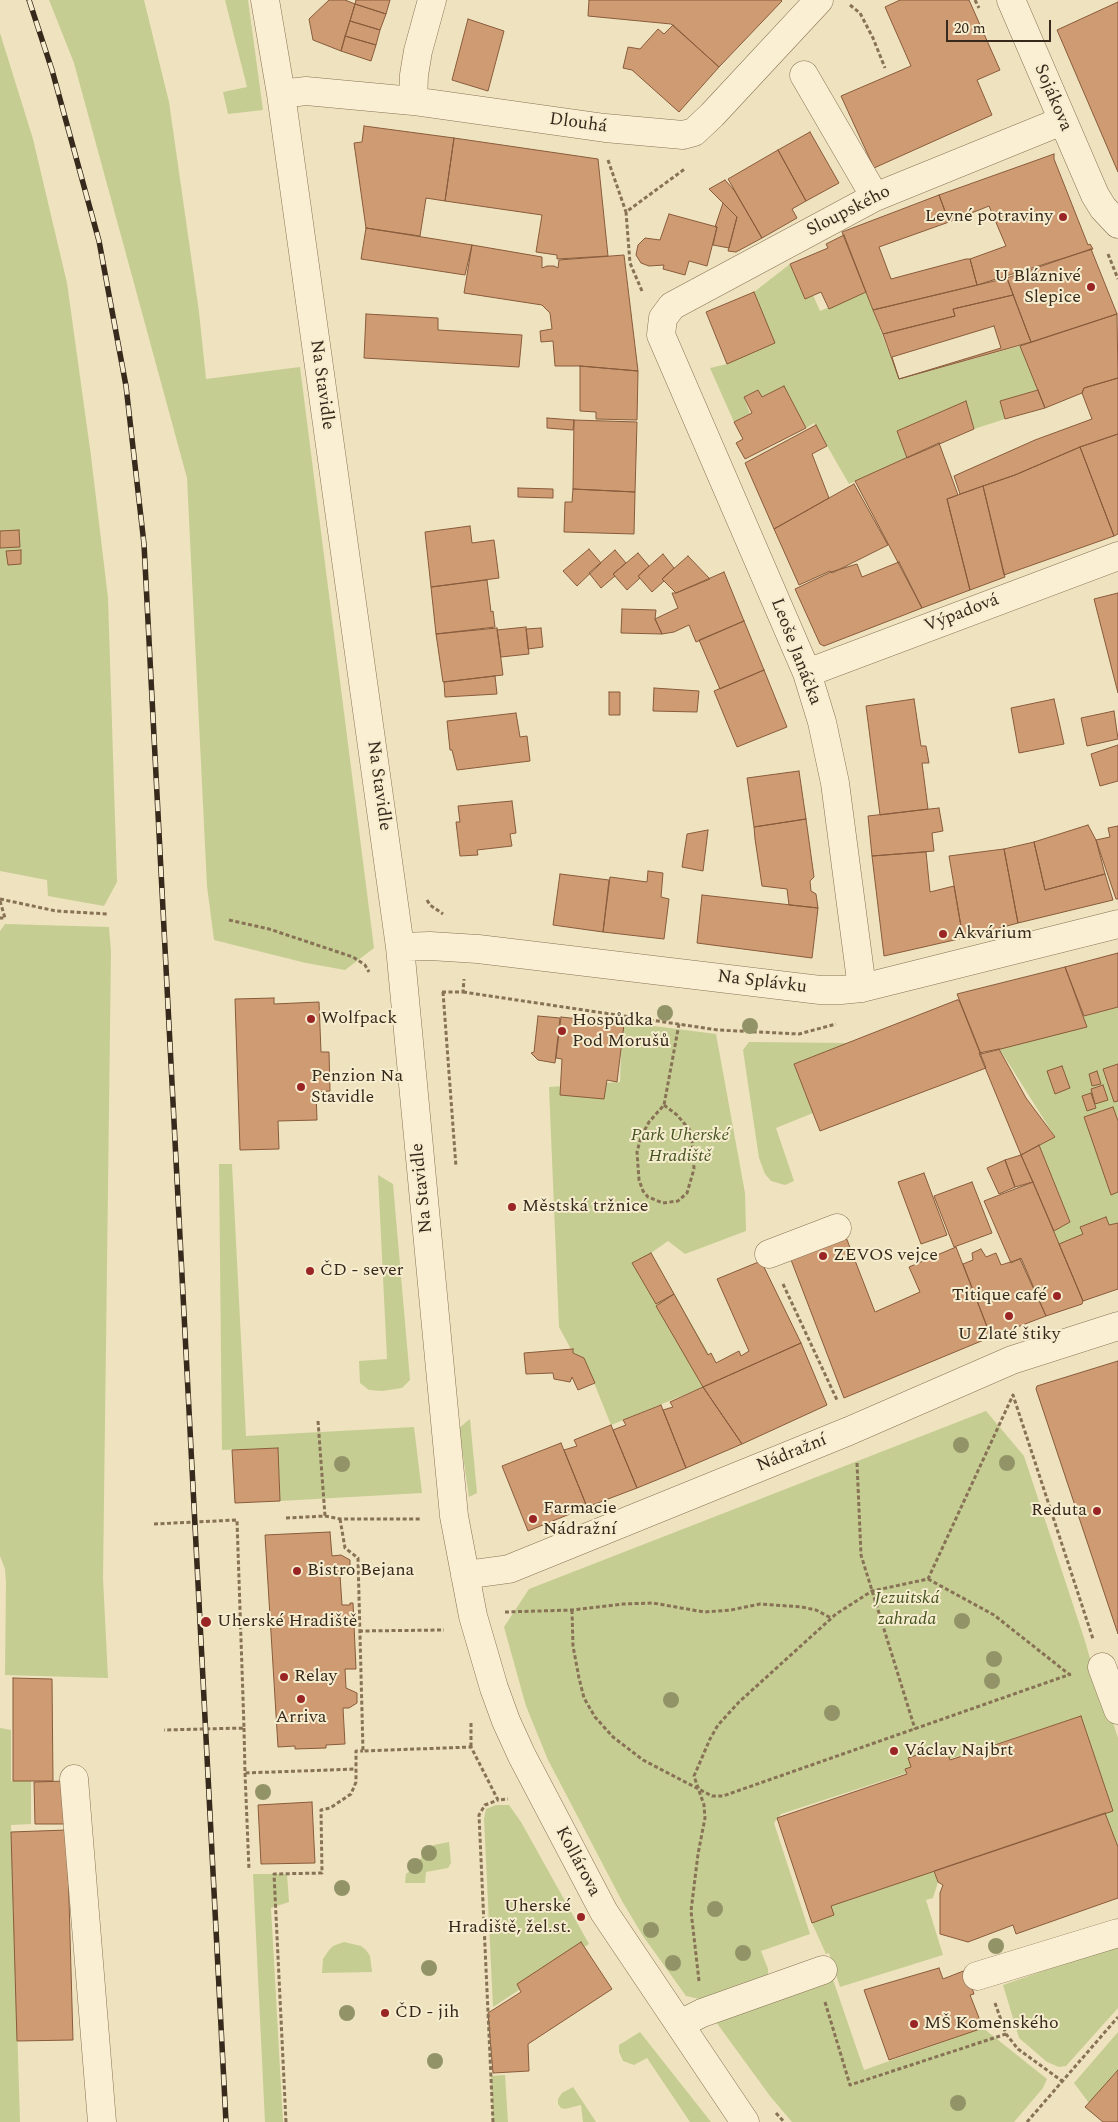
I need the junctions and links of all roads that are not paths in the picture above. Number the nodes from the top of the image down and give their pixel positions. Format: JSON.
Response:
{"nodes":[{"id":1,"x":265,"y":0,"type":"edge"},
{"id":2,"x":432,"y":0,"type":"edge"},
{"id":3,"x":1011,"y":0,"type":"edge"},
{"id":4,"x":832,"y":1,"type":"edge"},
{"id":5,"x":804,"y":75,"type":"dead end"},
{"id":6,"x":281,"y":94,"type":"junction"},
{"id":7,"x":413,"y":101,"type":"junction"},
{"id":8,"x":1062,"y":121,"type":"junction"},
{"id":9,"x":874,"y":197,"type":"junction"},
{"id":10,"x":1118,"y":224,"type":"edge"},
{"id":11,"x":660,"y":335,"type":"joint"},
{"id":12,"x":1118,"y":556,"type":"edge"},
{"id":13,"x":807,"y":673,"type":"junction"},
{"id":14,"x":1118,"y":924,"type":"edge"},
{"id":15,"x":400,"y":947,"type":"junction"},
{"id":16,"x":862,"y":988,"type":"junction"},
{"id":17,"x":837,"y":1228,"type":"dead end"},
{"id":18,"x":769,"y":1254,"type":"road end"},
{"id":19,"x":1118,"y":1326,"type":"edge"},
{"id":20,"x":465,"y":1575,"type":"junction"},
{"id":21,"x":1102,"y":1667,"type":"road end"},
{"id":22,"x":1118,"y":1710,"type":"edge"},
{"id":23,"x":74,"y":1779,"type":"dead end"},
{"id":24,"x":1118,"y":1933,"type":"edge"},
{"id":25,"x":819,"y":1972,"type":"road end"},
{"id":26,"x":982,"y":1974,"type":"road end"},
{"id":27,"x":691,"y":2018,"type":"junction"},
{"id":28,"x":102,"y":2122,"type":"edge"},
{"id":29,"x":745,"y":2122,"type":"edge"}],
"edges":[{"from":1,"to":6,"type":"street","name":"Na Stavidle"},
{"from":2,"to":7,"type":"street"},
{"from":3,"to":8,"type":"street","name":"Sojákova"},
{"from":4,"to":7,"type":"street","name":"Dlouhá"},
{"from":5,"to":9,"type":"street"},
{"from":6,"to":7,"type":"street","name":"Dlouhá"},
{"from":6,"to":15,"type":"street","name":"Na Stavidle"},
{"from":8,"to":9,"type":"street","name":"Sloupského"},
{"from":8,"to":10,"type":"street","name":"Sojákova"},
{"from":9,"to":11,"type":"street","name":"Sloupského"},
{"from":11,"to":13,"type":"street","name":"Leoše Janáčka"},
{"from":12,"to":13,"type":"street","name":"Výpadová"},
{"from":13,"to":16,"type":"street","name":"Leoše Janáčka"},
{"from":14,"to":16,"type":"street","name":"Na Splávku"},
{"from":15,"to":16,"type":"street","name":"Na Splávku"},
{"from":15,"to":20,"type":"street","name":"Na Stavidle"},
{"from":17,"to":18,"type":"street"},
{"from":19,"to":20,"type":"street","name":"Nádražní"},
{"from":20,"to":27,"type":"street","name":"Kollárova"},
{"from":21,"to":22,"type":"street"},
{"from":23,"to":28,"type":"street"},
{"from":24,"to":26,"type":"street"},
{"from":25,"to":27,"type":"street"},
{"from":27,"to":29,"type":"street","name":"Kollárova"}]}
